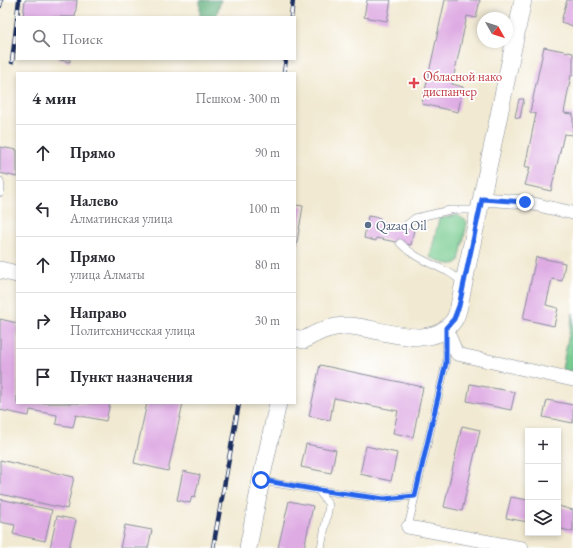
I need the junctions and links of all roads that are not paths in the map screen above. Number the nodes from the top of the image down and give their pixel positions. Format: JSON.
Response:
{"nodes":[{"id":1,"x":523,"y":0,"type":"edge"},
{"id":2,"x":0,"y":181,"type":"edge"},
{"id":3,"x":0,"y":193,"type":"edge"},
{"id":4,"x":480,"y":204,"type":"junction"},
{"id":5,"x":573,"y":213,"type":"edge"},
{"id":6,"x":404,"y":227,"type":"dead end"},
{"id":7,"x":400,"y":243,"type":"dead end"},
{"id":8,"x":0,"y":270,"type":"edge"},
{"id":9,"x":16,"y":274,"type":"edge"},
{"id":10,"x":464,"y":283,"type":"junction"},
{"id":11,"x":446,"y":328,"type":"junction"},
{"id":12,"x":298,"y":343,"type":"edge"},
{"id":13,"x":573,"y":380,"type":"edge"},
{"id":14,"x":278,"y":404,"type":"edge"},
{"id":15,"x":261,"y":480,"type":"junction"},
{"id":16,"x":318,"y":490,"type":"junction"},
{"id":17,"x":415,"y":496,"type":"junction"},
{"id":18,"x":408,"y":527,"type":"joint"},
{"id":19,"x":248,"y":548,"type":"edge"},
{"id":20,"x":321,"y":548,"type":"edge"},
{"id":21,"x":522,"y":548,"type":"edge"}],
"edges":[{"from":1,"to":4,"type":"street"},
{"from":2,"to":3,"type":"lane"},
{"from":4,"to":5,"type":"street"},
{"from":4,"to":6,"type":"lane"},
{"from":4,"to":10,"type":"street"},
{"from":7,"to":10,"type":"lane"},
{"from":8,"to":9,"type":"street"},
{"from":10,"to":11,"type":"street"},
{"from":11,"to":12,"type":"street"},
{"from":11,"to":13,"type":"street"},
{"from":11,"to":17,"type":"lane"},
{"from":14,"to":15,"type":"street"},
{"from":15,"to":16,"type":"lane"},
{"from":15,"to":19,"type":"street"},
{"from":16,"to":17,"type":"lane"},
{"from":16,"to":20,"type":"lane"},
{"from":17,"to":18,"type":"lane"},
{"from":18,"to":21,"type":"street"}]}
